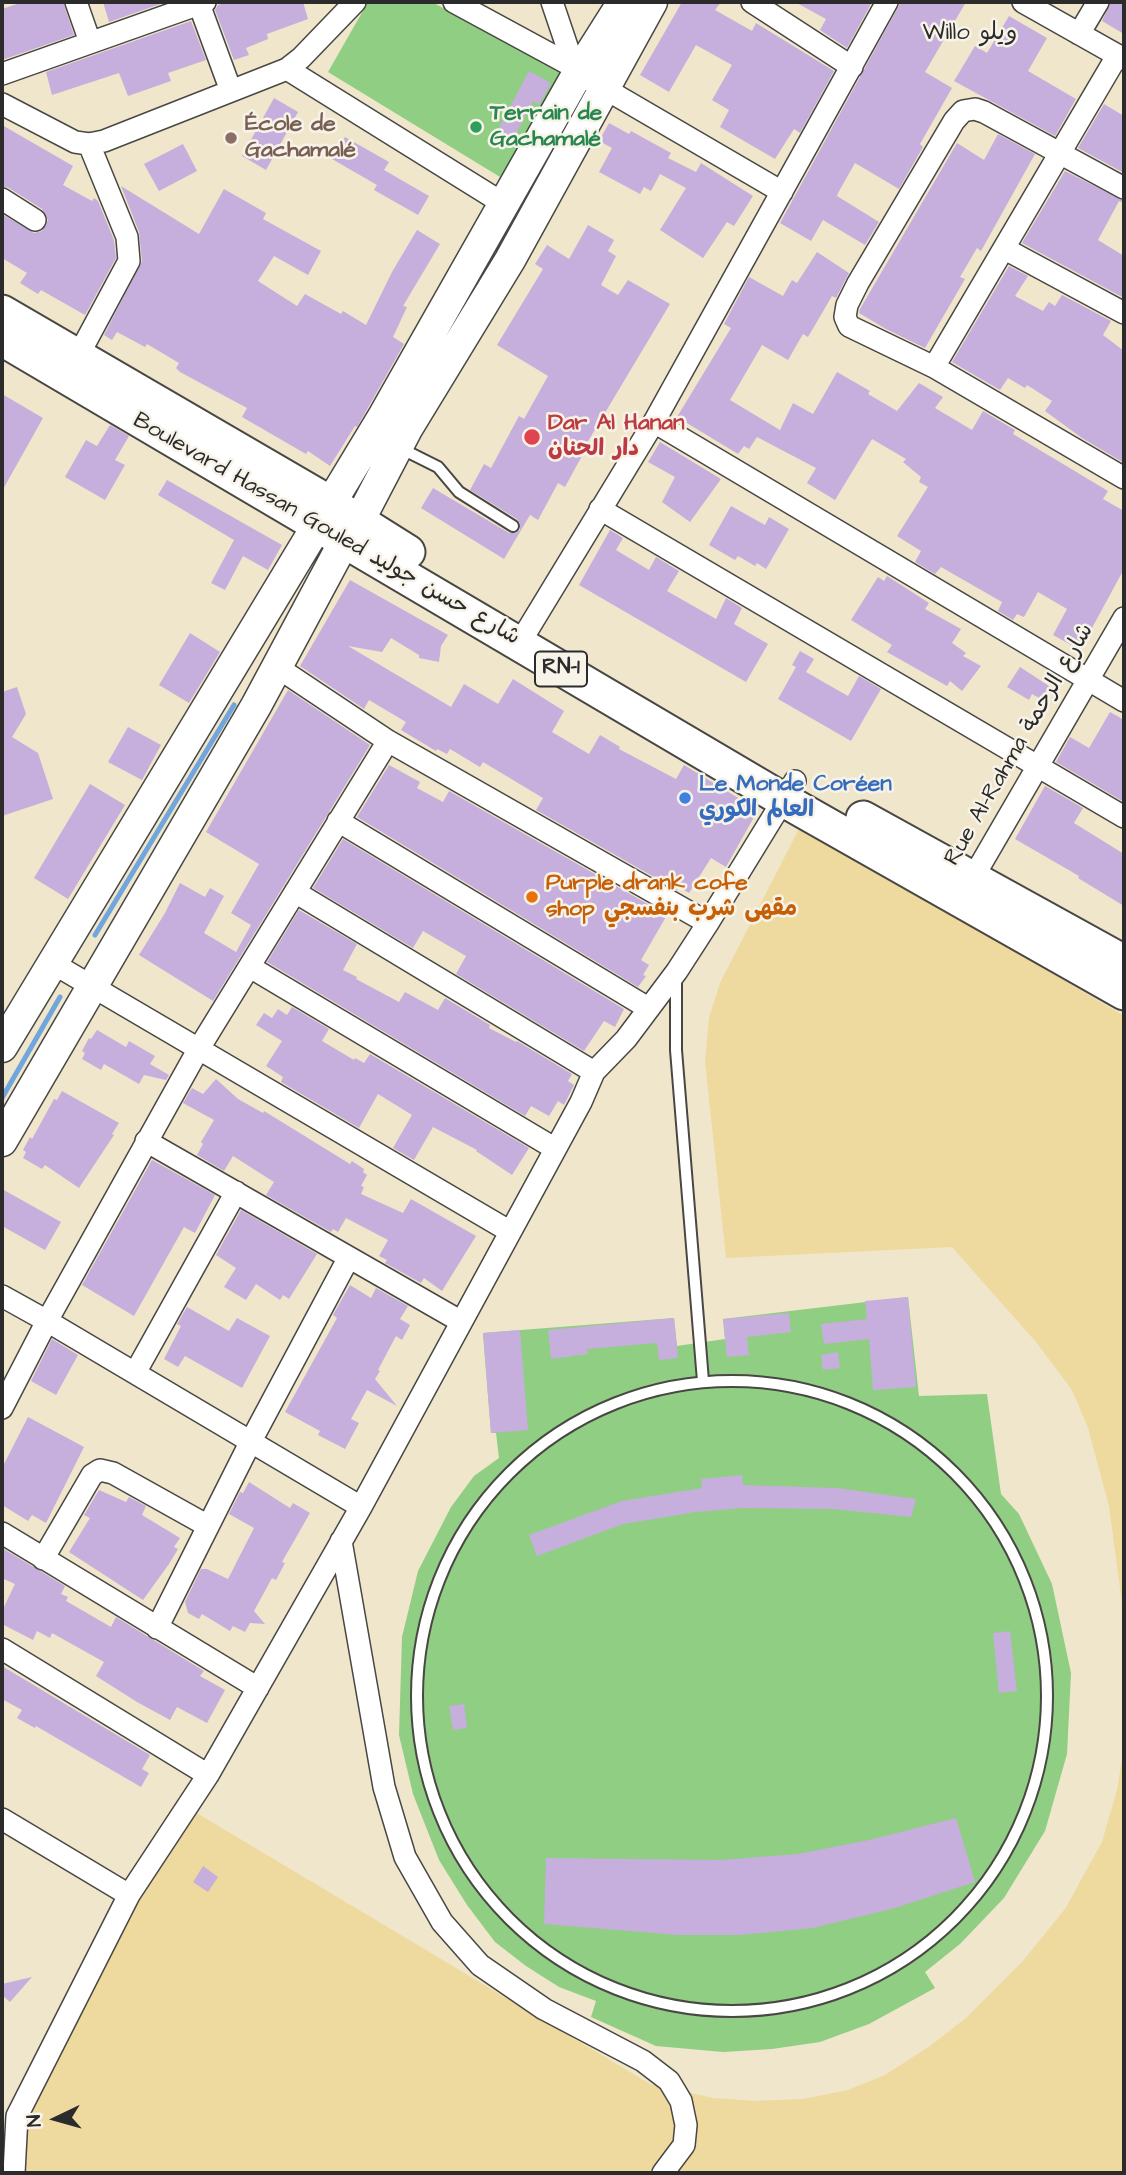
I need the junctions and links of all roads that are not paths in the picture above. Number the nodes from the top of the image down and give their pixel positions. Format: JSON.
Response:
{"nodes":[{"id":1,"x":76,"y":2,"type":"edge"},
{"id":2,"x":355,"y":2,"type":"edge"},
{"id":3,"x":454,"y":2,"type":"edge"},
{"id":4,"x":551,"y":2,"type":"edge"},
{"id":5,"x":623,"y":2,"type":"edge"},
{"id":6,"x":652,"y":2,"type":"edge"},
{"id":7,"x":752,"y":2,"type":"edge"},
{"id":8,"x":887,"y":2,"type":"edge"},
{"id":9,"x":1023,"y":2,"type":"edge"},
{"id":10,"x":1098,"y":2,"type":"edge"},
{"id":11,"x":202,"y":3,"type":"edge"},
{"id":12,"x":1079,"y":34,"type":"junction"},
{"id":13,"x":90,"y":42,"type":"junction"},
{"id":14,"x":1121,"y":57,"type":"edge"},
{"id":15,"x":852,"y":67,"type":"junction"},
{"id":16,"x":287,"y":69,"type":"junction"},
{"id":17,"x":576,"y":70,"type":"junction"},
{"id":18,"x":2,"y":74,"type":"edge"},
{"id":19,"x":605,"y":90,"type":"junction"},
{"id":20,"x":231,"y":91,"type":"junction"},
{"id":21,"x":2,"y":104,"type":"edge"},
{"id":22,"x":89,"y":144,"type":"junction"},
{"id":23,"x":1061,"y":153,"type":"junction"},
{"id":24,"x":1124,"y":188,"type":"edge"},
{"id":25,"x":782,"y":192,"type":"junction"},
{"id":26,"x":2,"y":199,"type":"edge"},
{"id":27,"x":504,"y":204,"type":"junction"},
{"id":28,"x":34,"y":220,"type":"dead end"},
{"id":29,"x":1005,"y":249,"type":"junction"},
{"id":30,"x":2,"y":312,"type":"edge"},
{"id":31,"x":1124,"y":313,"type":"edge"},
{"id":32,"x":2,"y":339,"type":"edge"},
{"id":33,"x":78,"y":356,"type":"junction"},
{"id":34,"x":934,"y":367,"type":"junction"},
{"id":35,"x":654,"y":422,"type":"junction"},
{"id":36,"x":197,"y":440,"type":"junction"},
{"id":37,"x":397,"y":446,"type":"junction"},
{"id":38,"x":1124,"y":478,"type":"edge"},
{"id":39,"x":600,"y":509,"type":"junction"},
{"id":40,"x":338,"y":523,"type":"junction"},
{"id":41,"x":513,"y":526,"type":"dead end"},
{"id":42,"x":1124,"y":618,"type":"edge"},
{"id":43,"x":525,"y":636,"type":"junction"},
{"id":44,"x":277,"y":667,"type":"junction"},
{"id":45,"x":1089,"y":680,"type":"junction"},
{"id":46,"x":1124,"y":701,"type":"edge"},
{"id":47,"x":388,"y":741,"type":"junction"},
{"id":48,"x":1038,"y":766,"type":"junction"},
{"id":49,"x":789,"y":790,"type":"junction"},
{"id":50,"x":1124,"y":817,"type":"edge"},
{"id":51,"x":338,"y":821,"type":"junction"},
{"id":52,"x":967,"y":889,"type":"junction"},
{"id":53,"x":295,"y":892,"type":"junction"},
{"id":54,"x":708,"y":923,"type":"junction"},
{"id":55,"x":1124,"y":962,"type":"edge"},
{"id":56,"x":54,"y":964,"type":"junction"},
{"id":57,"x":250,"y":967,"type":"junction"},
{"id":58,"x":677,"y":971,"type":"junction"},
{"id":59,"x":91,"y":987,"type":"junction"},
{"id":60,"x":1124,"y":993,"type":"edge"},
{"id":61,"x":648,"y":1008,"type":"junction"},
{"id":62,"x":2,"y":1047,"type":"edge"},
{"id":63,"x":198,"y":1050,"type":"junction"},
{"id":64,"x":594,"y":1072,"type":"junction"},
{"id":65,"x":2,"y":1141,"type":"edge"},
{"id":66,"x":146,"y":1141,"type":"junction"},
{"id":67,"x":554,"y":1148,"type":"junction"},
{"id":68,"x":236,"y":1192,"type":"junction"},
{"id":69,"x":509,"y":1231,"type":"junction"},
{"id":70,"x":348,"y":1259,"type":"junction"},
{"id":71,"x":2,"y":1296,"type":"edge"},
{"id":72,"x":47,"y":1321,"type":"junction"},
{"id":73,"x":460,"y":1321,"type":"junction"},
{"id":74,"x":135,"y":1373,"type":"junction"},
{"id":75,"x":703,"y":1381,"type":"junction"},
{"id":76,"x":2,"y":1408,"type":"edge"},
{"id":77,"x":251,"y":1441,"type":"junction"},
{"id":78,"x":360,"y":1507,"type":"junction"},
{"id":79,"x":208,"y":1526,"type":"junction"},
{"id":80,"x":2,"y":1533,"type":"edge"},
{"id":81,"x":341,"y":1541,"type":"junction"},
{"id":82,"x":43,"y":1559,"type":"junction"},
{"id":83,"x":157,"y":1628,"type":"junction"},
{"id":84,"x":2,"y":1649,"type":"edge"},
{"id":85,"x":258,"y":1688,"type":"junction"},
{"id":86,"x":208,"y":1774,"type":"junction"},
{"id":87,"x":2,"y":1819,"type":"edge"},
{"id":88,"x":130,"y":1895,"type":"junction"},
{"id":89,"x":9,"y":2111,"type":"edge"},
{"id":90,"x":14,"y":2173,"type":"edge"},
{"id":91,"x":663,"y":2173,"type":"edge"}],
"edges":[{"from":1,"to":13,"type":"street"},
{"from":2,"to":16,"type":"street"},
{"from":3,"to":17,"type":"street"},
{"from":4,"to":17,"type":"street"},
{"from":5,"to":17,"type":"main road"},
{"from":6,"to":19,"type":"main road"},
{"from":7,"to":15,"type":"street"},
{"from":8,"to":15,"type":"street"},
{"from":9,"to":12,"type":"street"},
{"from":10,"to":12,"type":"street"},
{"from":11,"to":13,"type":"street"},
{"from":11,"to":20,"type":"street"},
{"from":12,"to":14,"type":"street"},
{"from":13,"to":18,"type":"street"},
{"from":14,"to":23,"type":"street"},
{"from":15,"to":25,"type":"street"},
{"from":16,"to":20,"type":"street"},
{"from":16,"to":27,"type":"street"},
{"from":17,"to":19,"type":"street"},
{"from":17,"to":27,"type":"main road"},
{"from":19,"to":25,"type":"street"},
{"from":19,"to":37,"type":"main road"},
{"from":20,"to":22,"type":"street"},
{"from":21,"to":22,"type":"street"},
{"from":22,"to":33,"type":"street"},
{"from":23,"to":24,"type":"street"},
{"from":23,"to":29,"type":"street"},
{"from":23,"to":34,"type":"street"},
{"from":25,"to":35,"type":"street"},
{"from":26,"to":28,"type":"street"},
{"from":27,"to":40,"type":"main road"},
{"from":29,"to":31,"type":"street"},
{"from":29,"to":34,"type":"street"},
{"from":30,"to":33,"type":"main road","name":"Boulevard Hassan Gouled شارع حسن جوليد","number":"RN-1"},
{"from":32,"to":36,"type":"main road","name":"Boulevard Hassan Gouled شارع حسن جوليد","number":"RN-1"},
{"from":33,"to":36,"type":"main road","name":"Boulevard Hassan Gouled شارع حسن جوليد","number":"RN-1"},
{"from":34,"to":38,"type":"street"},
{"from":35,"to":39,"type":"street"},
{"from":35,"to":45,"type":"street"},
{"from":36,"to":40,"type":"main road","name":"Boulevard Hassan Gouled شارع حسن جوليد","number":"RN-1"},
{"from":37,"to":40,"type":"main road"},
{"from":37,"to":41,"type":"lane"},
{"from":39,"to":43,"type":"street"},
{"from":39,"to":48,"type":"street"},
{"from":40,"to":43,"type":"main road","name":"Boulevard Hassan Gouled شارع حسن جوليد","number":"RN-1"},
{"from":40,"to":44,"type":"main road"},
{"from":40,"to":56,"type":"main road"},
{"from":42,"to":45,"type":"street","name":"Rue Al-Rahma شارع الرحمة"},
{"from":43,"to":49,"type":"main road","name":"Boulevard Hassan Gouled شارع حسن جوليد","number":"RN-1"},
{"from":44,"to":47,"type":"street"},
{"from":44,"to":59,"type":"main road"},
{"from":45,"to":46,"type":"street"},
{"from":45,"to":48,"type":"street","name":"Rue Al-Rahma شارع الرحمة"},
{"from":47,"to":51,"type":"street"},
{"from":47,"to":54,"type":"street"},
{"from":48,"to":50,"type":"street"},
{"from":48,"to":52,"type":"street","name":"Rue Al-Rahma شارع الرحمة"},
{"from":49,"to":52,"type":"main road","name":"Boulevard Hassan Gouled شارع حسن جوليد","number":"RN-1"},
{"from":49,"to":54,"type":"street"},
{"from":51,"to":53,"type":"street"},
{"from":51,"to":61,"type":"street"},
{"from":52,"to":55,"type":"main road","name":"Boulevard Hassan Gouled شارع حسن جوليد","number":"RN-1"},
{"from":52,"to":60,"type":"main road","name":"Boulevard Hassan Gouled شارع حسن جوليد","number":"RN-1"},
{"from":53,"to":57,"type":"street"},
{"from":53,"to":64,"type":"street"},
{"from":54,"to":58,"type":"street"},
{"from":56,"to":59,"type":"street"},
{"from":56,"to":62,"type":"main road"},
{"from":57,"to":63,"type":"street"},
{"from":57,"to":67,"type":"street"},
{"from":58,"to":61,"type":"street"},
{"from":58,"to":75,"type":"lane"},
{"from":59,"to":63,"type":"street"},
{"from":59,"to":65,"type":"main road"},
{"from":61,"to":64,"type":"street"},
{"from":63,"to":66,"type":"street"},
{"from":63,"to":69,"type":"street"},
{"from":64,"to":67,"type":"street"},
{"from":66,"to":68,"type":"street"},
{"from":66,"to":72,"type":"street"},
{"from":67,"to":69,"type":"street"},
{"from":68,"to":70,"type":"street"},
{"from":68,"to":74,"type":"street"},
{"from":69,"to":73,"type":"street"},
{"from":70,"to":73,"type":"street"},
{"from":70,"to":77,"type":"street"},
{"from":71,"to":72,"type":"street"},
{"from":72,"to":74,"type":"street"},
{"from":72,"to":76,"type":"street"},
{"from":73,"to":78,"type":"street"},
{"from":74,"to":77,"type":"street"},
{"from":75,"to":75,"type":"lane"},
{"from":77,"to":78,"type":"street"},
{"from":77,"to":79,"type":"street"},
{"from":78,"to":81,"type":"street"},
{"from":79,"to":82,"type":"street"},
{"from":79,"to":83,"type":"street"},
{"from":80,"to":82,"type":"street"},
{"from":81,"to":85,"type":"street"},
{"from":81,"to":91,"type":"street"},
{"from":82,"to":83,"type":"street"},
{"from":83,"to":85,"type":"street"},
{"from":84,"to":86,"type":"street"},
{"from":85,"to":86,"type":"street"},
{"from":86,"to":88,"type":"street"},
{"from":87,"to":88,"type":"street"},
{"from":88,"to":89,"type":"street"},
{"from":89,"to":90,"type":"street"}]}
